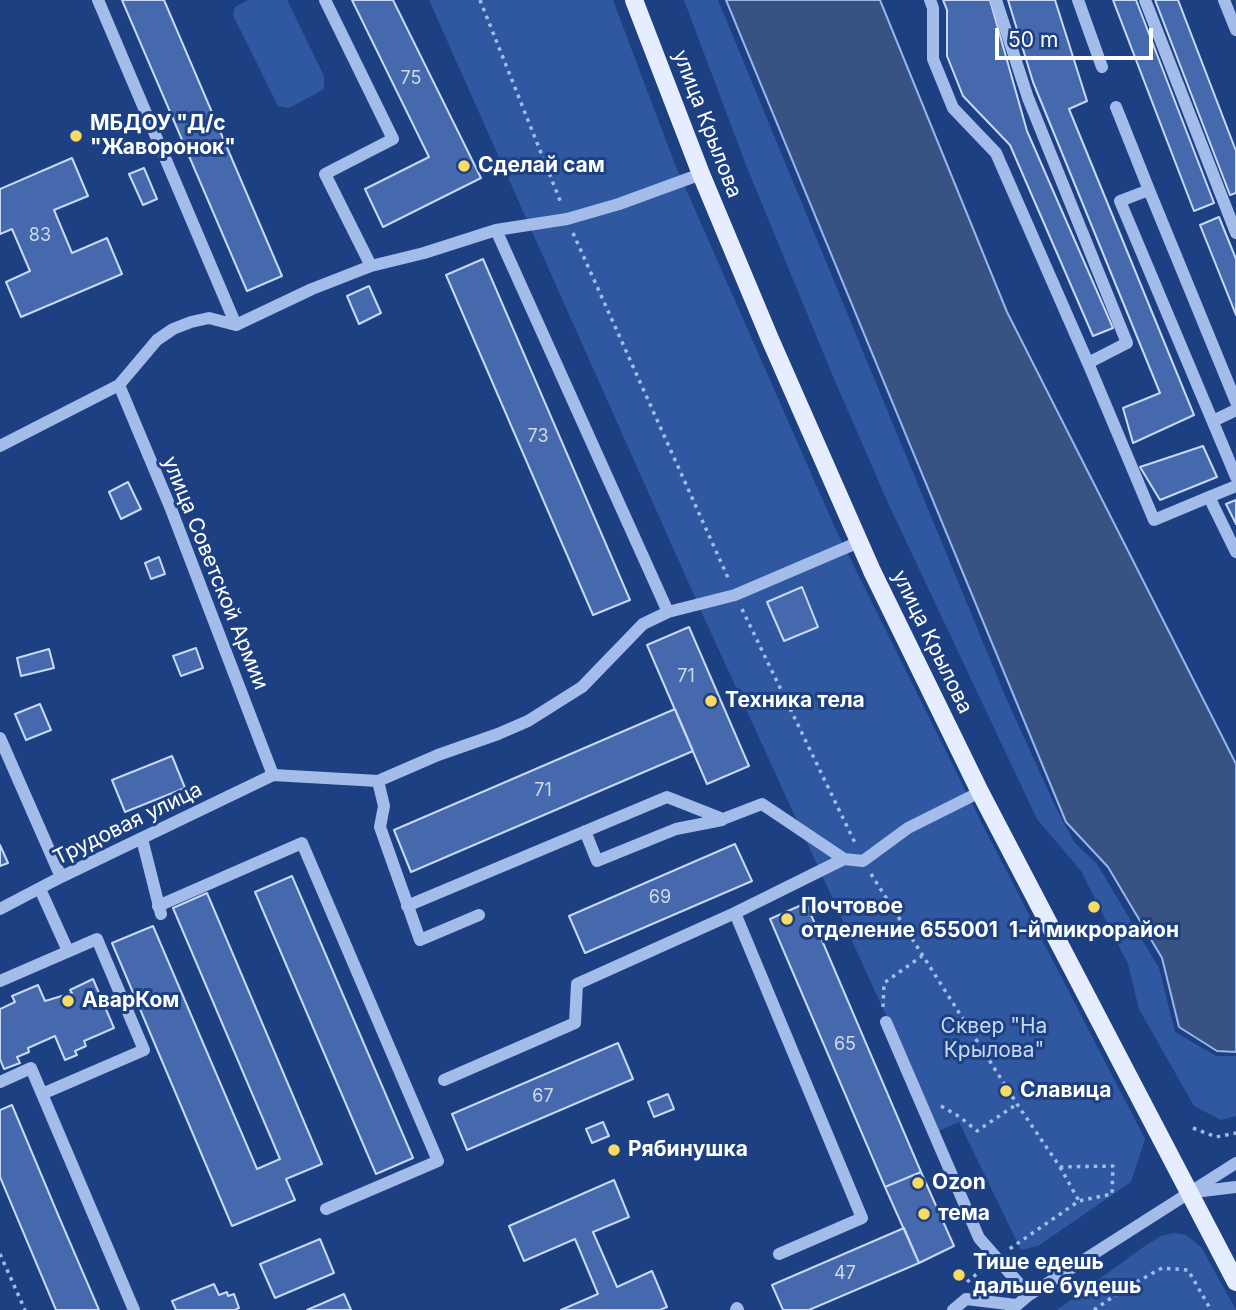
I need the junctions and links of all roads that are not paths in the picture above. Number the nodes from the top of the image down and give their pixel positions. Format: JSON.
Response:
{"nodes":[{"id":1,"x":98,"y":0,"type":"edge"},
{"id":2,"x":325,"y":0,"type":"edge"},
{"id":3,"x":634,"y":0,"type":"edge"},
{"id":4,"x":930,"y":0,"type":"edge"},
{"id":5,"x":996,"y":0,"type":"edge"},
{"id":6,"x":1078,"y":0,"type":"edge"},
{"id":7,"x":1145,"y":0,"type":"edge"},
{"id":8,"x":1224,"y":0,"type":"edge"},
{"id":9,"x":1236,"y":30,"type":"edge"},
{"id":10,"x":1102,"y":67,"type":"dead end"},
{"id":11,"x":1116,"y":107,"type":"dead end"},
{"id":12,"x":701,"y":174,"type":"junction"},
{"id":13,"x":1149,"y":190,"type":"junction"},
{"id":14,"x":1231,"y":207,"type":"edge"},
{"id":15,"x":496,"y":230,"type":"junction"},
{"id":16,"x":1236,"y":233,"type":"edge"},
{"id":17,"x":371,"y":266,"type":"junction"},
{"id":18,"x":236,"y":325,"type":"junction"},
{"id":19,"x":1088,"y":363,"type":"junction"},
{"id":20,"x":119,"y":385,"type":"junction"},
{"id":21,"x":1236,"y":402,"type":"edge"},
{"id":22,"x":1236,"y":410,"type":"edge"},
{"id":23,"x":1213,"y":421,"type":"junction"},
{"id":24,"x":0,"y":446,"type":"edge"},
{"id":25,"x":1236,"y":477,"type":"edge"},
{"id":26,"x":1236,"y":486,"type":"edge"},
{"id":27,"x":1209,"y":497,"type":"junction"},
{"id":28,"x":859,"y":542,"type":"junction"},
{"id":29,"x":1236,"y":552,"type":"edge"},
{"id":30,"x":668,"y":612,"type":"junction"},
{"id":31,"x":0,"y":738,"type":"edge"},
{"id":32,"x":273,"y":775,"type":"junction"},
{"id":33,"x":378,"y":781,"type":"junction"},
{"id":34,"x":979,"y":792,"type":"junction"},
{"id":35,"x":723,"y":819,"type":"junction"},
{"id":36,"x":585,"y":831,"type":"junction"},
{"id":37,"x":142,"y":839,"type":"junction"},
{"id":38,"x":844,"y":859,"type":"junction"},
{"id":39,"x":61,"y":877,"type":"junction"},
{"id":40,"x":40,"y":889,"type":"junction"},
{"id":41,"x":407,"y":906,"type":"junction"},
{"id":42,"x":0,"y":909,"type":"edge"},
{"id":43,"x":735,"y":913,"type":"junction"},
{"id":44,"x":479,"y":915,"type":"dead end"},
{"id":45,"x":68,"y":951,"type":"junction"},
{"id":46,"x":0,"y":981,"type":"edge"},
{"id":47,"x":886,"y":1022,"type":"dead end"},
{"id":48,"x":444,"y":1080,"type":"dead end"},
{"id":49,"x":0,"y":1082,"type":"edge"},
{"id":50,"x":42,"y":1094,"type":"junction"},
{"id":51,"x":1236,"y":1163,"type":"edge"},
{"id":52,"x":1236,"y":1187,"type":"edge"},
{"id":53,"x":1191,"y":1192,"type":"junction"},
{"id":54,"x":326,"y":1209,"type":"dead end"},
{"id":55,"x":779,"y":1254,"type":"dead end"},
{"id":56,"x":1236,"y":1282,"type":"edge"},
{"id":57,"x":1029,"y":1295,"type":"junction"},
{"id":58,"x":1013,"y":1307,"type":"edge"},
{"id":59,"x":134,"y":1310,"type":"edge"},
{"id":60,"x":953,"y":1310,"type":"edge"}],
"edges":[{"from":1,"to":18,"type":"street"},
{"from":2,"to":17,"type":"street"},
{"from":3,"to":12,"type":"main road","name":"улица Крылова"},
{"from":4,"to":19,"type":"street"},
{"from":5,"to":19,"type":"street"},
{"from":6,"to":10,"type":"street"},
{"from":7,"to":14,"type":"street"},
{"from":8,"to":9,"type":"street"},
{"from":11,"to":13,"type":"street"},
{"from":12,"to":15,"type":"street"},
{"from":12,"to":28,"type":"main road","name":"улица Крылова"},
{"from":13,"to":21,"type":"street"},
{"from":13,"to":23,"type":"street"},
{"from":14,"to":16,"type":"street"},
{"from":15,"to":17,"type":"street"},
{"from":15,"to":30,"type":"street"},
{"from":17,"to":18,"type":"street"},
{"from":18,"to":20,"type":"street"},
{"from":19,"to":27,"type":"street"},
{"from":20,"to":24,"type":"street"},
{"from":20,"to":32,"type":"street","name":"улица Советской Армии"},
{"from":22,"to":23,"type":"street"},
{"from":23,"to":25,"type":"street"},
{"from":26,"to":27,"type":"street"},
{"from":27,"to":29,"type":"street"},
{"from":28,"to":30,"type":"street"},
{"from":28,"to":34,"type":"main road","name":"улица Крылова"},
{"from":30,"to":33,"type":"street"},
{"from":31,"to":39,"type":"street"},
{"from":32,"to":33,"type":"street"},
{"from":32,"to":37,"type":"street","name":"Трудовая улица"},
{"from":33,"to":41,"type":"street"},
{"from":34,"to":38,"type":"street"},
{"from":34,"to":53,"type":"main road","name":"улица Крылова"},
{"from":35,"to":36,"type":"street"},
{"from":35,"to":36,"type":"street"},
{"from":35,"to":38,"type":"street"},
{"from":36,"to":41,"type":"street"},
{"from":37,"to":39,"type":"street","name":"Трудовая улица"},
{"from":37,"to":54,"type":"street"},
{"from":38,"to":43,"type":"street"},
{"from":39,"to":40,"type":"street","name":"Трудовая улица"},
{"from":40,"to":42,"type":"street","name":"Трудовая улица"},
{"from":40,"to":45,"type":"street"},
{"from":41,"to":44,"type":"street"},
{"from":43,"to":48,"type":"street"},
{"from":43,"to":55,"type":"street"},
{"from":45,"to":46,"type":"street"},
{"from":45,"to":50,"type":"street"},
{"from":47,"to":57,"type":"street"},
{"from":49,"to":50,"type":"street"},
{"from":50,"to":59,"type":"street"},
{"from":51,"to":53,"type":"street"},
{"from":52,"to":53,"type":"street"},
{"from":53,"to":56,"type":"main road","name":"улица Крылова"},
{"from":53,"to":57,"type":"street"},
{"from":57,"to":58,"type":"street"},
{"from":58,"to":60,"type":"street"}]}
